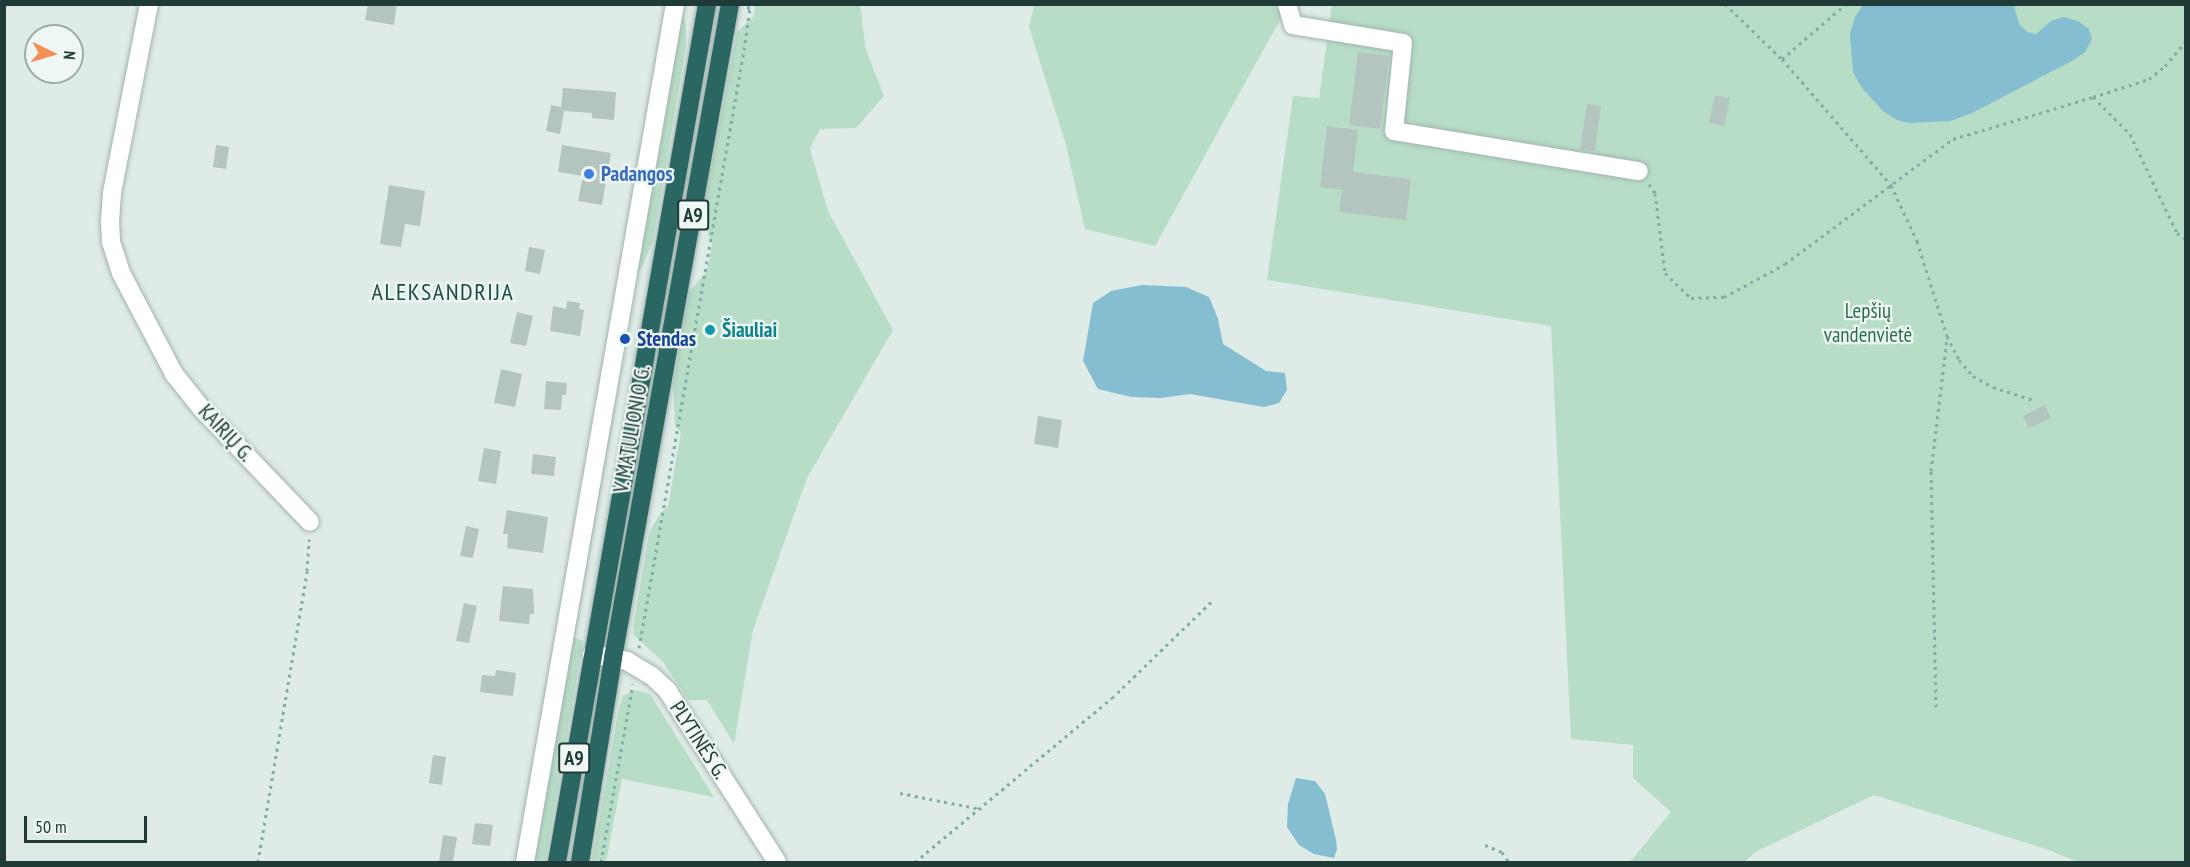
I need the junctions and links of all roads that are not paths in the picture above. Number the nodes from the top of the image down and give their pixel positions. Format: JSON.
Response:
{"nodes":[{"id":1,"x":149,"y":4,"type":"edge"},
{"id":2,"x":675,"y":4,"type":"edge"},
{"id":3,"x":707,"y":4,"type":"edge"},
{"id":4,"x":1287,"y":4,"type":"edge"},
{"id":5,"x":736,"y":5,"type":"edge"},
{"id":6,"x":1639,"y":171,"type":"road end"},
{"id":7,"x":310,"y":522,"type":"road end"},
{"id":8,"x":592,"y":654,"type":"junction"},
{"id":9,"x":613,"y":658,"type":"junction"},
{"id":10,"x":525,"y":862,"type":"edge"},
{"id":11,"x":557,"y":862,"type":"edge"},
{"id":12,"x":580,"y":862,"type":"edge"},
{"id":13,"x":777,"y":862,"type":"edge"}],
"edges":[{"from":1,"to":7,"type":"street","name":"KAIRIŲ G."},
{"from":2,"to":10,"type":"street"},
{"from":3,"to":8,"type":"highway","name":"V. MATULIONIO G.","number":"A9"},
{"from":4,"to":6,"type":"street"},
{"from":5,"to":9,"type":"highway","name":"V. MATULIONIO G.","number":"A9"},
{"from":8,"to":9,"type":"street","name":"PLYTINĖS G."},
{"from":8,"to":11,"type":"highway","name":"V. MATULIONIO G.","number":"A9"},
{"from":9,"to":12,"type":"highway","name":"V. MATULIONIO G.","number":"A9"},
{"from":9,"to":13,"type":"street","name":"PLYTINĖS G."}]}
